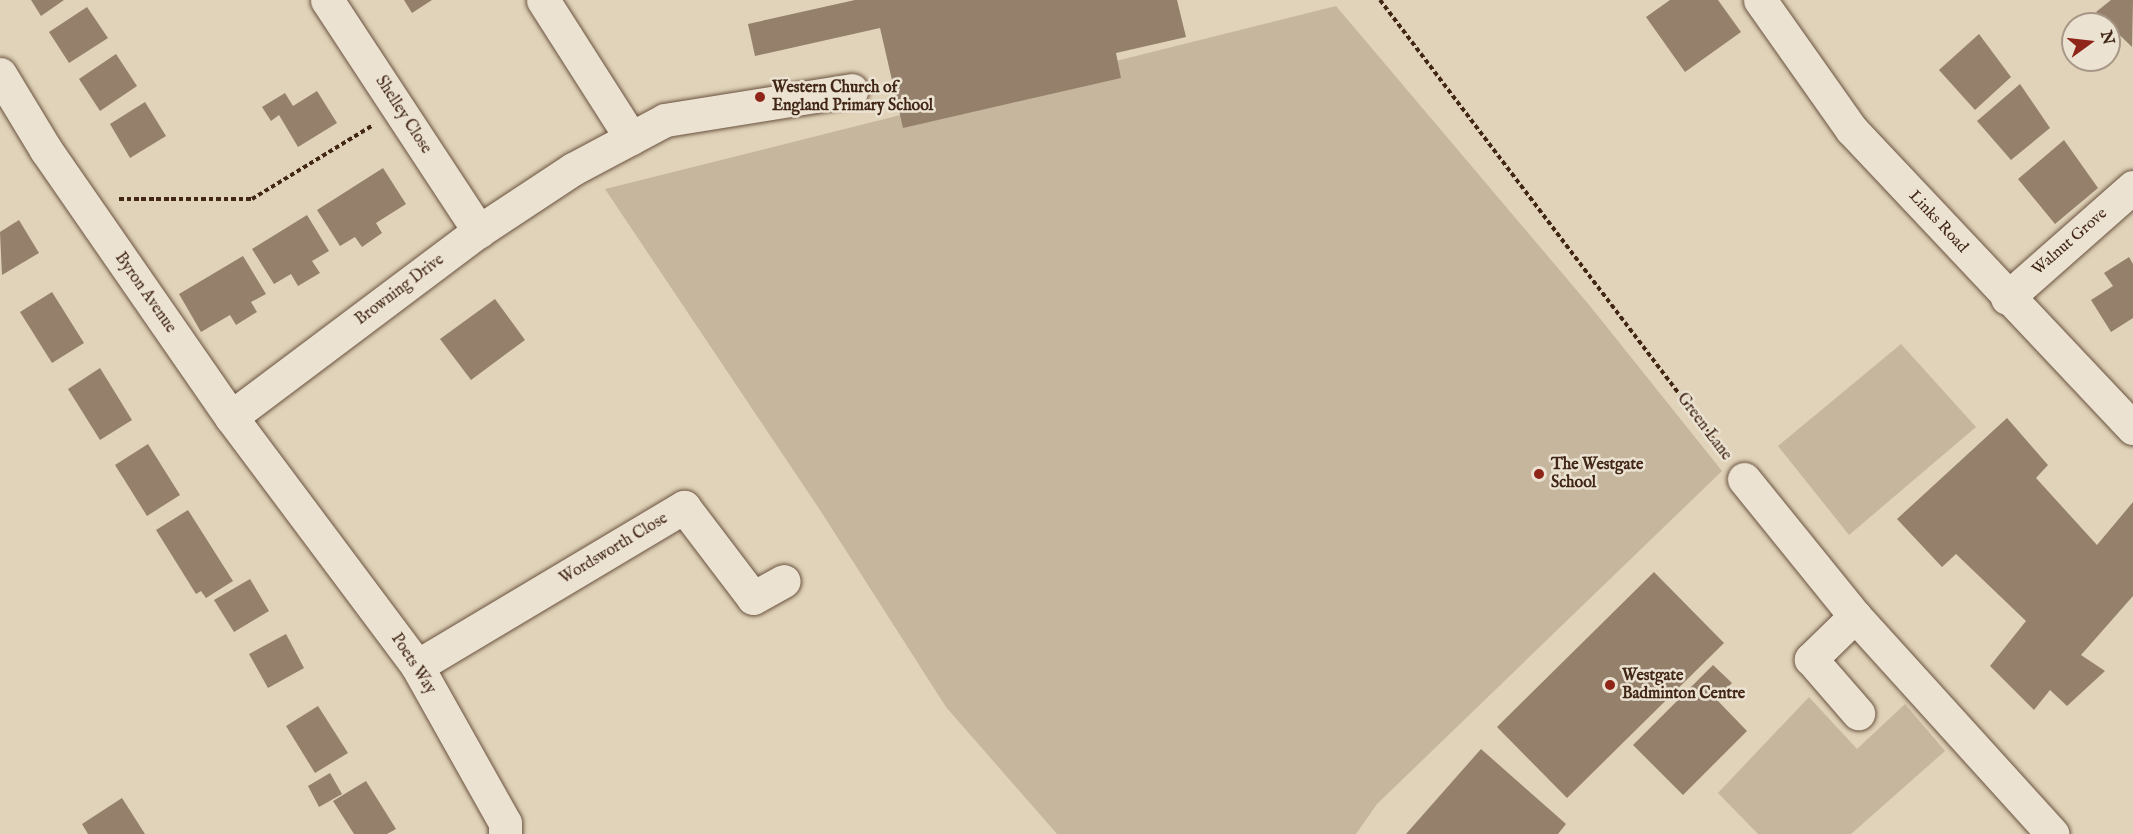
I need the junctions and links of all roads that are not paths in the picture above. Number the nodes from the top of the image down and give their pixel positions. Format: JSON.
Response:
{"nodes":[{"id":1,"x":327,"y":0,"type":"edge"},
{"id":2,"x":543,"y":0,"type":"edge"},
{"id":3,"x":1760,"y":0,"type":"edge"},
{"id":4,"x":0,"y":74,"type":"edge"},
{"id":5,"x":852,"y":90,"type":"dead end"},
{"id":6,"x":631,"y":138,"type":"junction"},
{"id":7,"x":2133,"y":187,"type":"edge"},
{"id":8,"x":479,"y":231,"type":"junction"},
{"id":9,"x":2007,"y":298,"type":"junction"},
{"id":10,"x":231,"y":417,"type":"junction"},
{"id":11,"x":2133,"y":428,"type":"edge"},
{"id":12,"x":1744,"y":479,"type":"road end"},
{"id":13,"x":298,"y":507,"type":"joint"},
{"id":14,"x":784,"y":581,"type":"dead end"},
{"id":15,"x":1855,"y":616,"type":"junction"},
{"id":16,"x":417,"y":666,"type":"junction"},
{"id":17,"x":1858,"y":713,"type":"dead end"},
{"id":18,"x":505,"y":834,"type":"edge"},
{"id":19,"x":2053,"y":834,"type":"edge"}],
"edges":[{"from":1,"to":8,"type":"street","name":"Shelley Close"},
{"from":2,"to":6,"type":"street"},
{"from":3,"to":9,"type":"street","name":"Links Road"},
{"from":4,"to":10,"type":"street","name":"Byron Avenue"},
{"from":5,"to":6,"type":"street","name":"Browning Drive"},
{"from":6,"to":8,"type":"street","name":"Browning Drive"},
{"from":7,"to":9,"type":"street","name":"Walnut Grove"},
{"from":8,"to":10,"type":"street","name":"Browning Drive"},
{"from":9,"to":11,"type":"street","name":"Links Road"},
{"from":10,"to":13,"type":"street","name":"Byron Avenue"},
{"from":12,"to":15,"type":"street"},
{"from":13,"to":16,"type":"street","name":"Poets Way"},
{"from":14,"to":16,"type":"street","name":"Wordsworth Close"},
{"from":15,"to":17,"type":"street"},
{"from":15,"to":19,"type":"street"},
{"from":16,"to":18,"type":"street","name":"Poets Way"}]}
